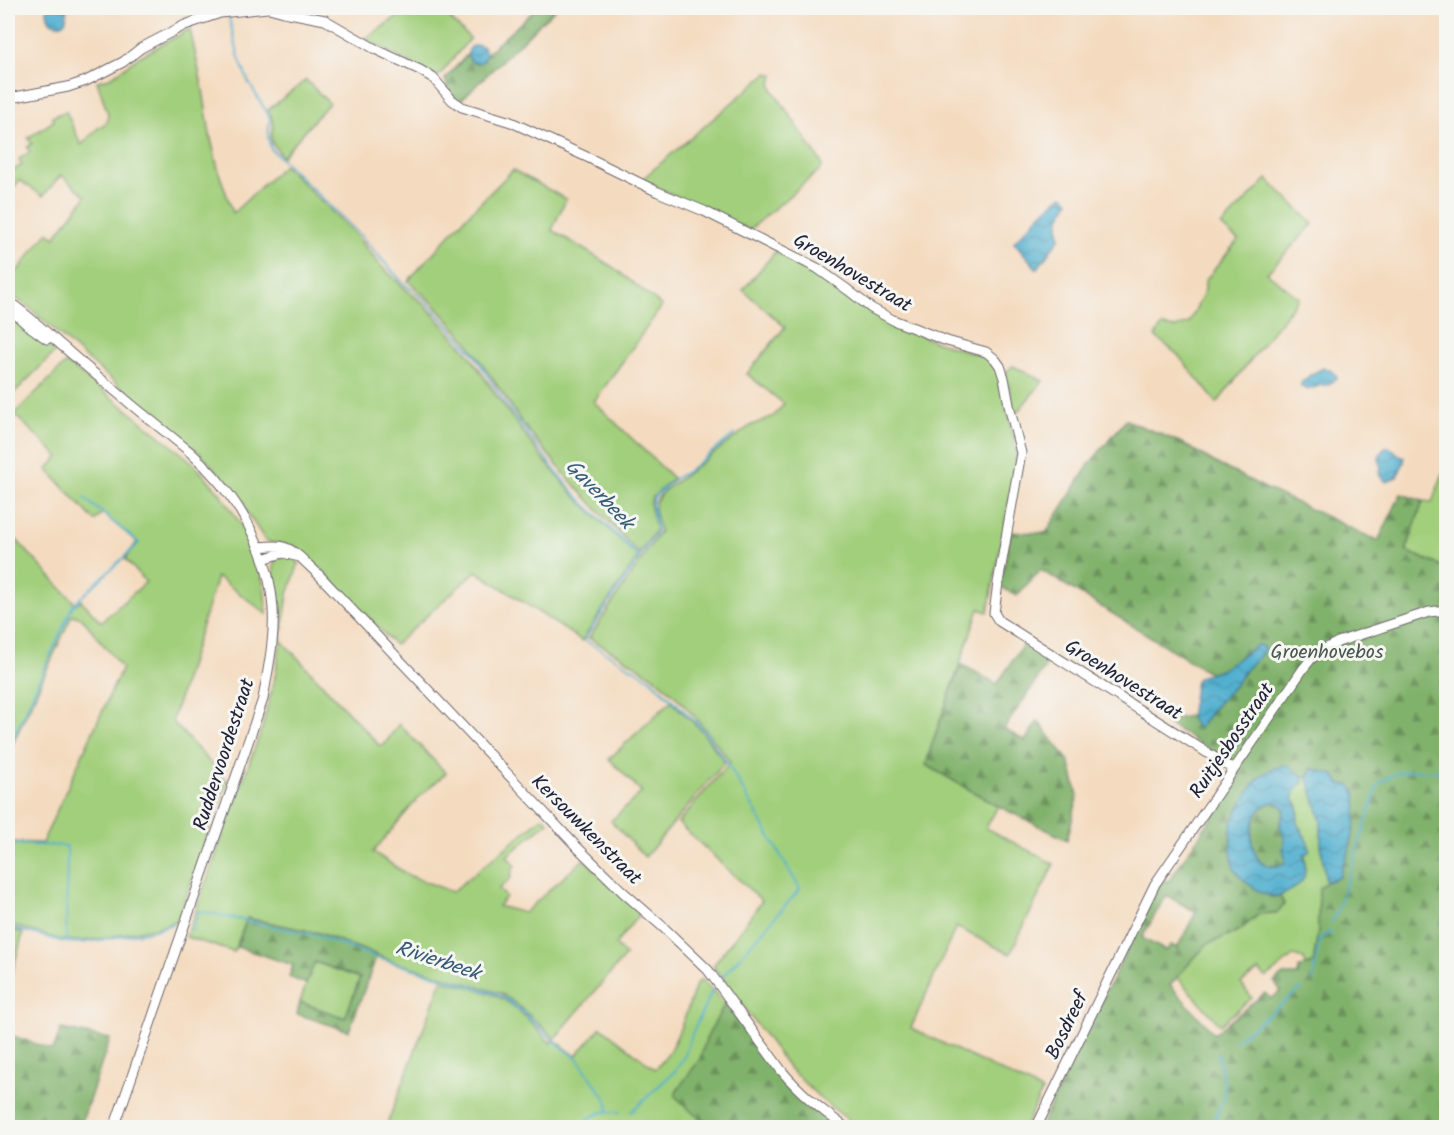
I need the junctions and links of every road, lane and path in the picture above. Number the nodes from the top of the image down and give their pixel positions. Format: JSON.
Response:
{"nodes":[{"id":1,"x":268,"y":8,"type":"edge"},
{"id":2,"x":218,"y":10,"type":"edge"},
{"id":3,"x":8,"y":101,"type":"edge"},
{"id":4,"x":8,"y":301,"type":"edge"},
{"id":5,"x":8,"y":307,"type":"edge"},
{"id":6,"x":67,"y":350,"type":"junction"},
{"id":7,"x":259,"y":547,"type":"junction"},
{"id":8,"x":300,"y":557,"type":"junction"},
{"id":9,"x":263,"y":559,"type":"junction"},
{"id":10,"x":1446,"y":610,"type":"edge"},
{"id":11,"x":1233,"y":769,"type":"junction"},
{"id":12,"x":1128,"y":938,"type":"joint"},
{"id":13,"x":114,"y":1128,"type":"edge"},
{"id":14,"x":846,"y":1128,"type":"edge"},
{"id":15,"x":1036,"y":1128,"type":"edge"}],
"edges":[{"from":1,"to":2,"type":"street","name":"Groenhovestraat"},
{"from":1,"to":11,"type":"street","name":"Groenhovestraat"},
{"from":2,"to":3,"type":"street","name":"Groenhovestraat"},
{"from":4,"to":6,"type":"street","name":"Ruddervoordestraat"},
{"from":5,"to":6,"type":"street","name":"Ruddervoordestraat"},
{"from":6,"to":7,"type":"street","name":"Ruddervoordestraat"},
{"from":7,"to":8,"type":"street"},
{"from":7,"to":9,"type":"street","name":"Ruddervoordestraat"},
{"from":8,"to":9,"type":"street"},
{"from":8,"to":14,"type":"street","name":"Kersouwkenstraat"},
{"from":9,"to":13,"type":"street","name":"Ruddervoordestraat"},
{"from":10,"to":11,"type":"street","name":"Ruitjesbosstraat"},
{"from":11,"to":12,"type":"street","name":"Ruitjesbosstraat"},
{"from":12,"to":15,"type":"street","name":"Bosdreef"}]}
